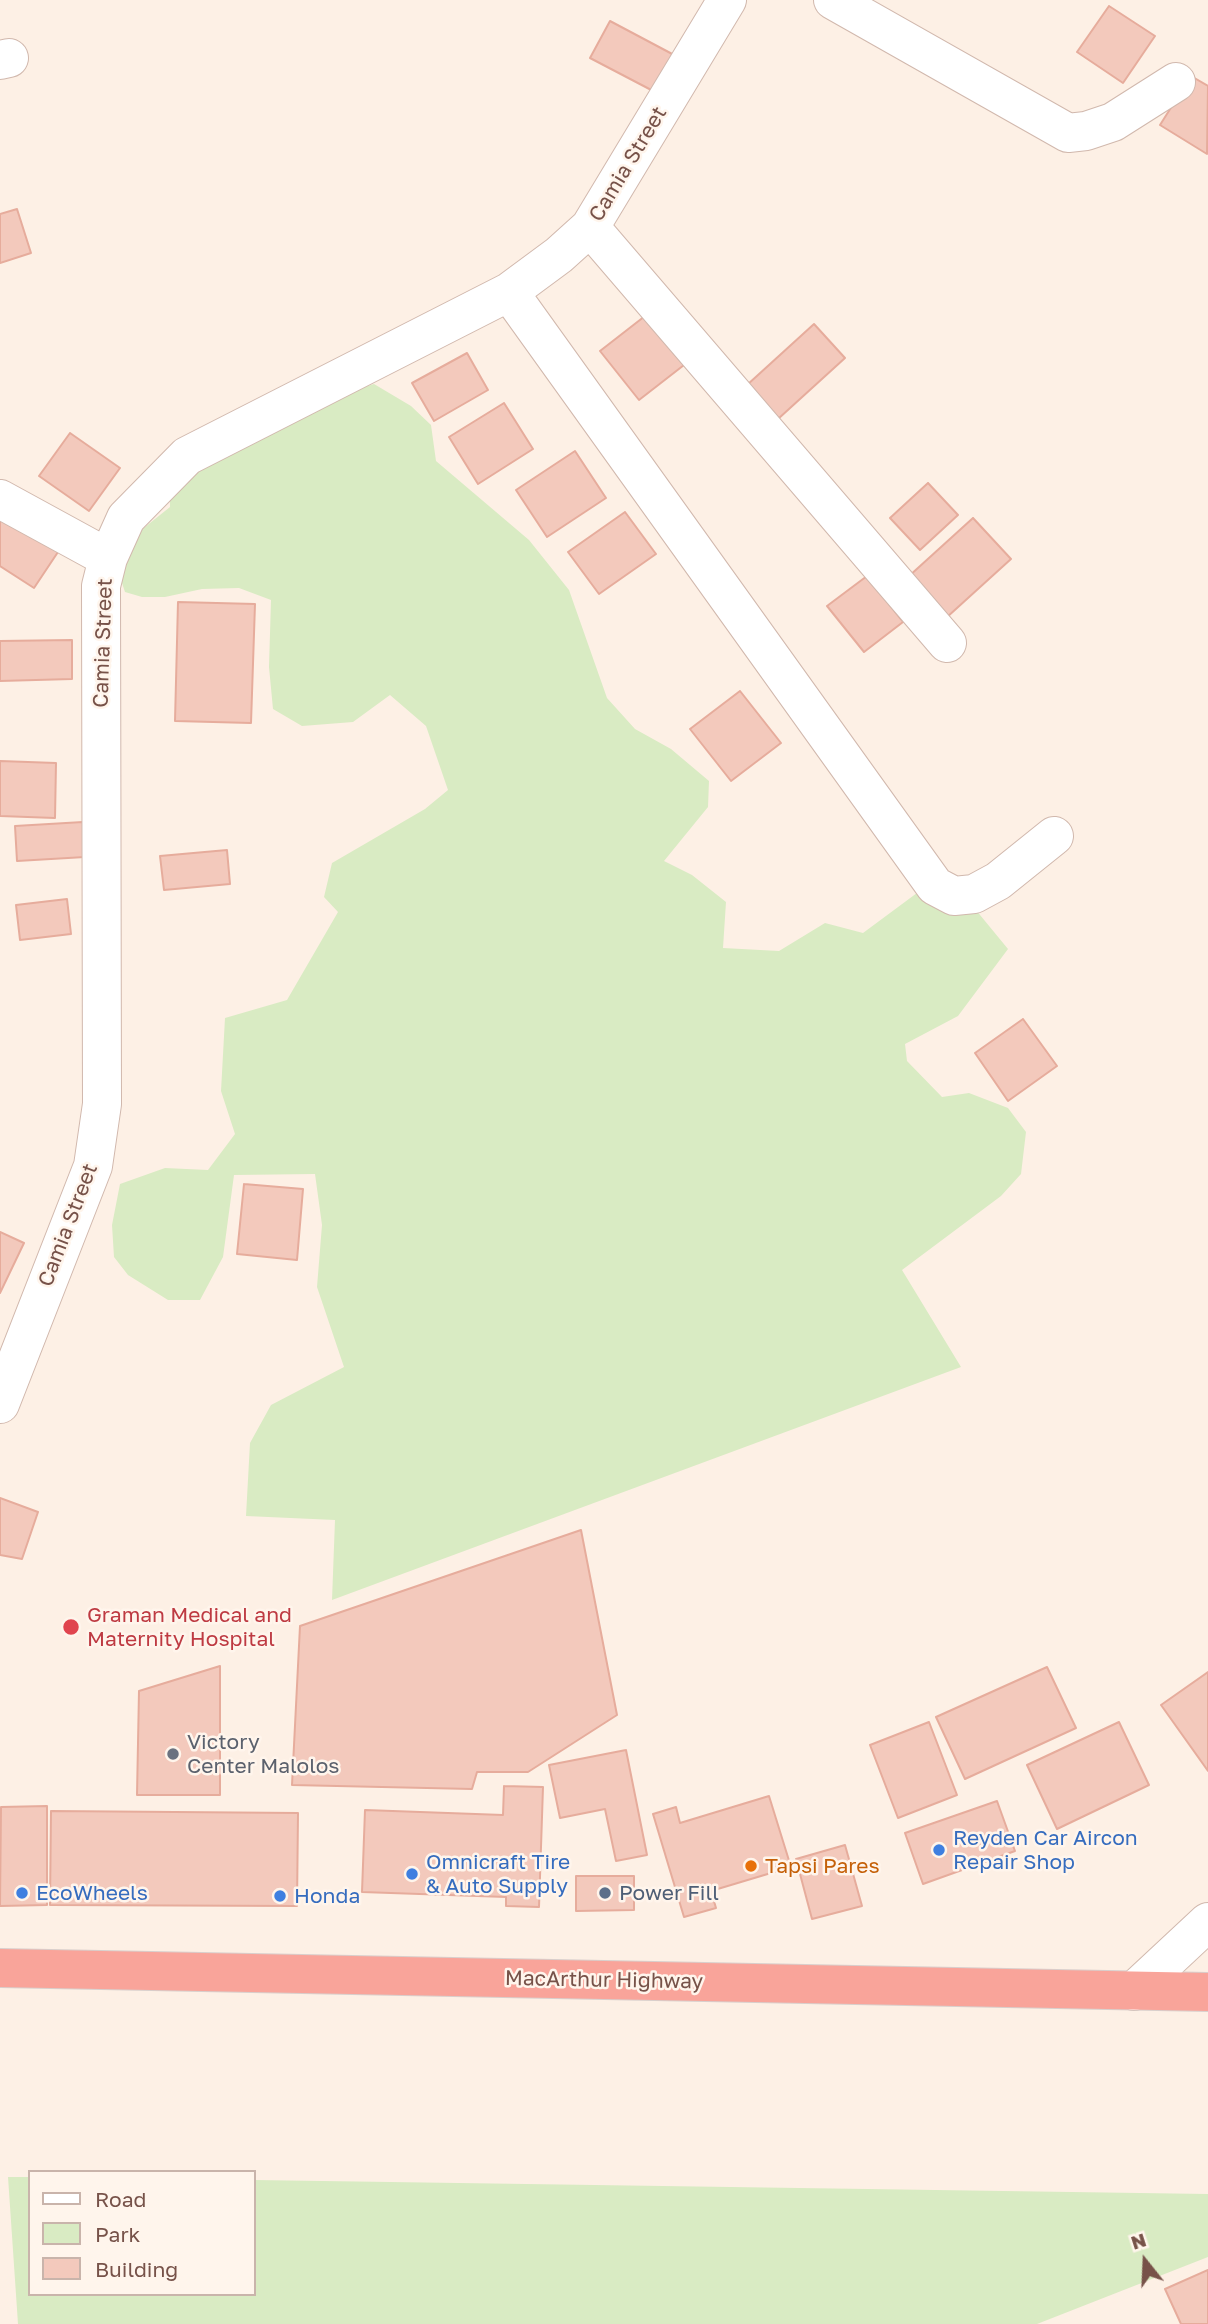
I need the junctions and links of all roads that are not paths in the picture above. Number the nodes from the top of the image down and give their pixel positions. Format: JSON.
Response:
{"nodes":[{"id":1,"x":727,"y":0,"type":"edge"},
{"id":2,"x":833,"y":0,"type":"edge"},
{"id":3,"x":1176,"y":82,"type":"dead end"},
{"id":4,"x":590,"y":227,"type":"junction"},
{"id":5,"x":509,"y":292,"type":"junction"},
{"id":6,"x":0,"y":499,"type":"edge"},
{"id":7,"x":107,"y":558,"type":"junction"},
{"id":8,"x":947,"y":643,"type":"dead end"},
{"id":9,"x":1054,"y":836,"type":"dead end"},
{"id":10,"x":0,"y":1404,"type":"edge"},
{"id":11,"x":1208,"y":1922,"type":"edge"},
{"id":12,"x":0,"y":1968,"type":"edge"},
{"id":13,"x":1133,"y":1991,"type":"junction"},
{"id":14,"x":1208,"y":1992,"type":"edge"}],
"edges":[{"from":1,"to":4,"type":"street","name":"Camia Street"},
{"from":2,"to":3,"type":"street"},
{"from":4,"to":5,"type":"street","name":"Camia Street"},
{"from":4,"to":8,"type":"street"},
{"from":5,"to":7,"type":"street","name":"Camia Street"},
{"from":5,"to":9,"type":"street"},
{"from":6,"to":7,"type":"street"},
{"from":7,"to":10,"type":"street","name":"Camia Street"},
{"from":11,"to":13,"type":"street"},
{"from":12,"to":13,"type":"highway","name":"MacArthur Highway"},
{"from":13,"to":14,"type":"highway","name":"MacArthur Highway"}]}
